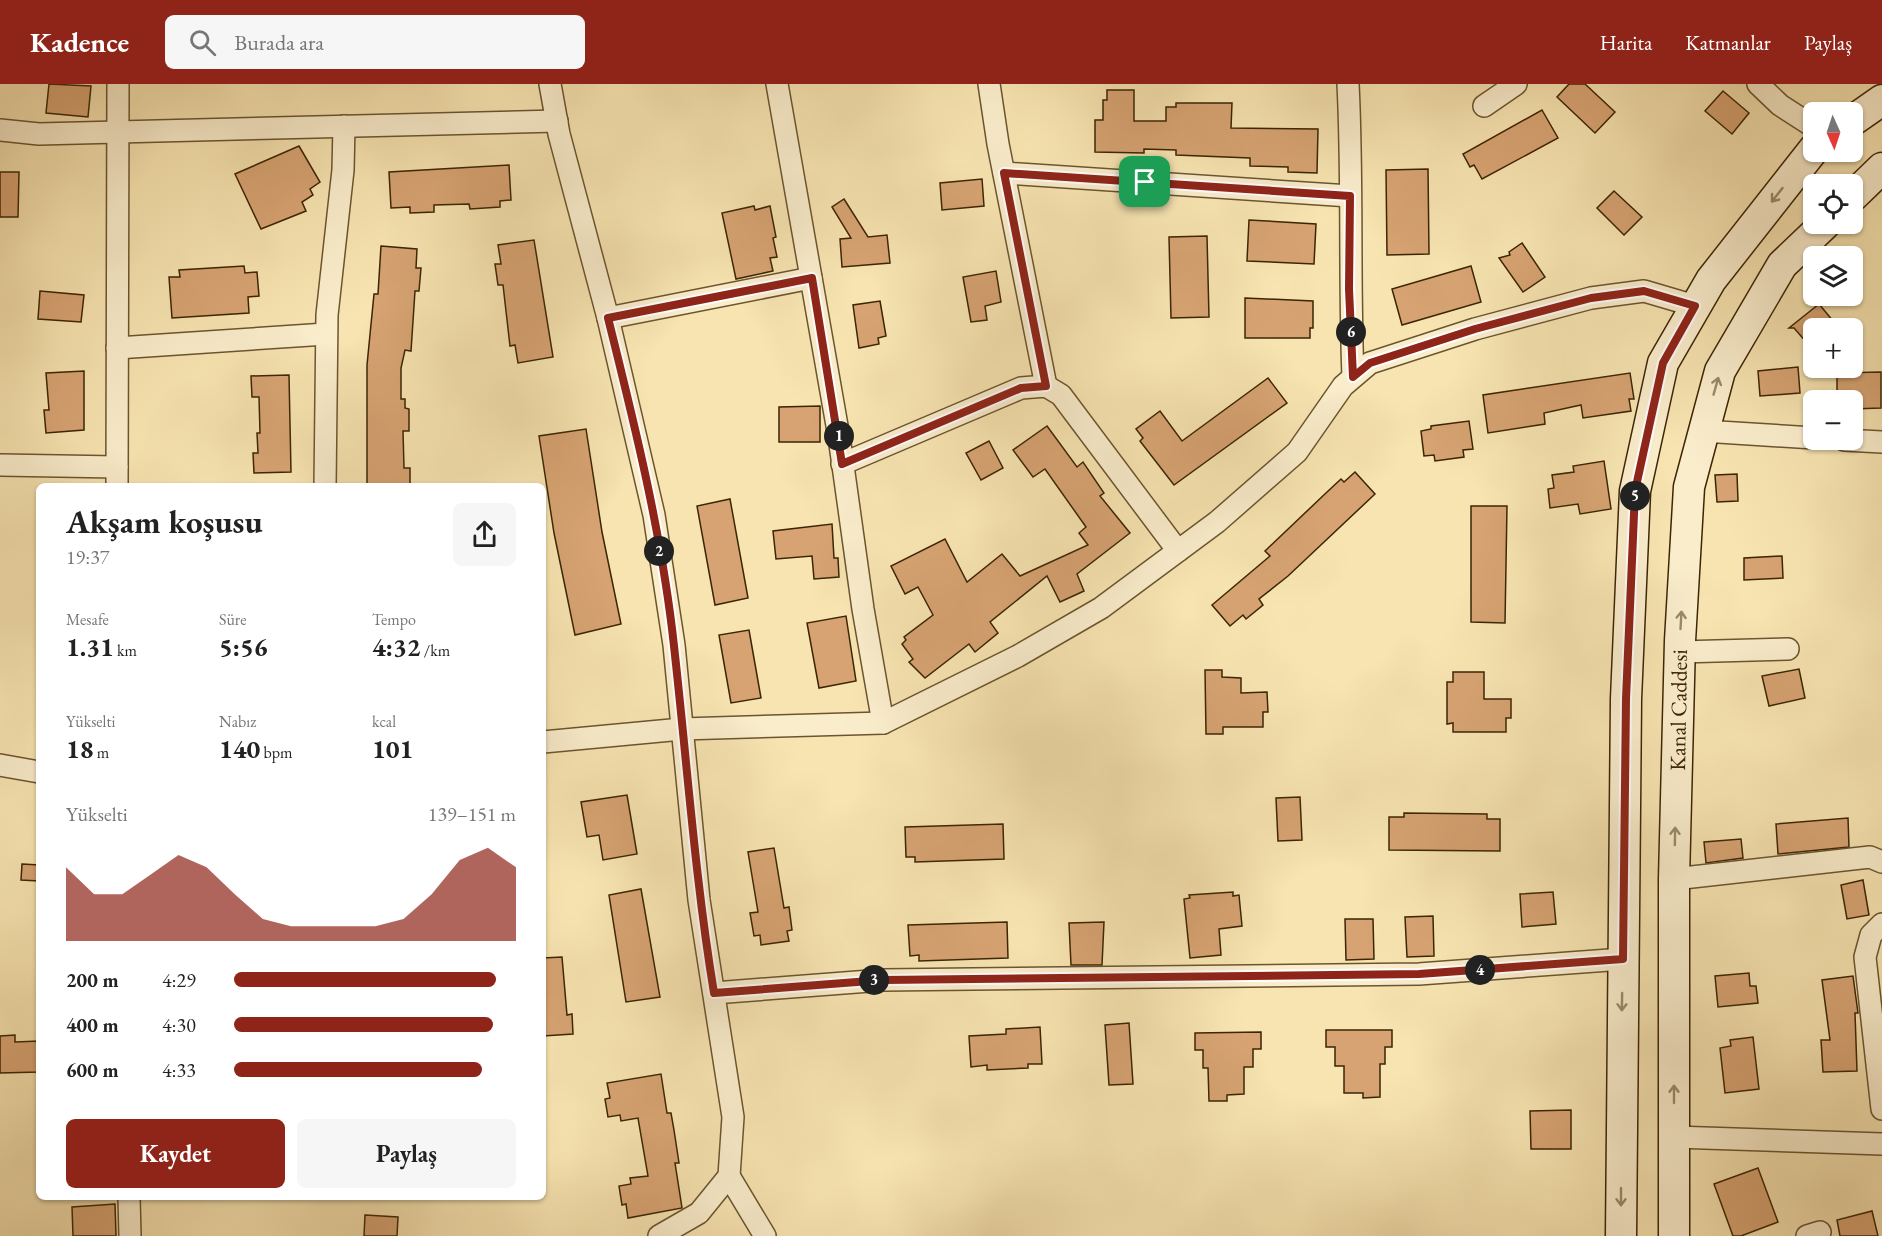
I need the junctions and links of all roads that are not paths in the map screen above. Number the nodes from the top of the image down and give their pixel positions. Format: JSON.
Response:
{"nodes":[{"id":1,"x":118,"y":84,"type":"edge"},
{"id":2,"x":550,"y":84,"type":"edge"},
{"id":3,"x":777,"y":84,"type":"edge"},
{"id":4,"x":990,"y":84,"type":"edge"},
{"id":5,"x":1348,"y":84,"type":"edge"},
{"id":6,"x":1516,"y":84,"type":"edge"},
{"id":7,"x":1758,"y":84,"type":"edge"},
{"id":8,"x":1882,"y":100,"type":"edge"},
{"id":9,"x":1484,"y":106,"type":"dead end"},
{"id":10,"x":1863,"y":113,"type":"edge"},
{"id":11,"x":557,"y":121,"type":"junction"},
{"id":12,"x":1803,"y":121,"type":"edge"},
{"id":13,"x":344,"y":126,"type":"junction"},
{"id":14,"x":0,"y":130,"type":"edge"},
{"id":15,"x":118,"y":132,"type":"junction"},
{"id":16,"x":1804,"y":162,"type":"edge"},
{"id":17,"x":1882,"y":168,"type":"edge"},
{"id":18,"x":1004,"y":173,"type":"junction"},
{"id":19,"x":1863,"y":186,"type":"edge"},
{"id":20,"x":1350,"y":196,"type":"junction"},
{"id":21,"x":1815,"y":234,"type":"edge"},
{"id":22,"x":812,"y":278,"type":"junction"},
{"id":23,"x":1695,"y":306,"type":"junction"},
{"id":24,"x":608,"y":318,"type":"junction"},
{"id":25,"x":326,"y":334,"type":"junction"},
{"id":26,"x":117,"y":348,"type":"junction"},
{"id":27,"x":1353,"y":377,"type":"junction"},
{"id":28,"x":1046,"y":386,"type":"junction"},
{"id":29,"x":1703,"y":431,"type":"junction"},
{"id":30,"x":1803,"y":437,"type":"edge"},
{"id":31,"x":1863,"y":441,"type":"edge"},
{"id":32,"x":1882,"y":442,"type":"edge"},
{"id":33,"x":842,"y":464,"type":"junction"},
{"id":34,"x":0,"y":465,"type":"edge"},
{"id":35,"x":117,"y":476,"type":"edge"},
{"id":36,"x":324,"y":483,"type":"edge"},
{"id":37,"x":1178,"y":551,"type":"junction"},
{"id":38,"x":1788,"y":648,"type":"dead end"},
{"id":39,"x":1680,"y":652,"type":"junction"},
{"id":40,"x":883,"y":723,"type":"junction"},
{"id":41,"x":682,"y":729,"type":"junction"},
{"id":42,"x":546,"y":742,"type":"edge"},
{"id":43,"x":0,"y":765,"type":"edge"},
{"id":44,"x":36,"y":771,"type":"edge"},
{"id":45,"x":1882,"y":862,"type":"edge"},
{"id":46,"x":1674,"y":879,"type":"junction"},
{"id":47,"x":1882,"y":924,"type":"edge"},
{"id":48,"x":1623,"y":959,"type":"junction"},
{"id":49,"x":714,"y":993,"type":"junction"},
{"id":50,"x":1882,"y":1109,"type":"edge"},
{"id":51,"x":1674,"y":1137,"type":"junction"},
{"id":52,"x":1882,"y":1144,"type":"edge"},
{"id":53,"x":729,"y":1176,"type":"junction"},
{"id":54,"x":129,"y":1200,"type":"edge"},
{"id":55,"x":130,"y":1236,"type":"edge"},
{"id":56,"x":659,"y":1236,"type":"edge"},
{"id":57,"x":765,"y":1236,"type":"edge"},
{"id":58,"x":1621,"y":1236,"type":"edge"},
{"id":59,"x":1674,"y":1236,"type":"edge"}],
"edges":[{"from":1,"to":15,"type":"street"},
{"from":2,"to":11,"type":"street"},
{"from":3,"to":22,"type":"street"},
{"from":4,"to":18,"type":"street"},
{"from":5,"to":20,"type":"street"},
{"from":6,"to":9,"type":"street"},
{"from":7,"to":12,"type":"street"},
{"from":8,"to":10,"type":"main road"},
{"from":11,"to":13,"type":"street"},
{"from":11,"to":24,"type":"street"},
{"from":13,"to":15,"type":"street"},
{"from":13,"to":25,"type":"street"},
{"from":14,"to":15,"type":"street"},
{"from":15,"to":26,"type":"street"},
{"from":16,"to":23,"type":"main road","one_way":true},
{"from":17,"to":19,"type":"main road"},
{"from":18,"to":20,"type":"street"},
{"from":18,"to":28,"type":"street"},
{"from":20,"to":27,"type":"street"},
{"from":29,"to":21,"type":"main road","name":"Kanal Caddesi","one_way":true},
{"from":22,"to":24,"type":"street"},
{"from":22,"to":33,"type":"street"},
{"from":23,"to":27,"type":"street"},
{"from":23,"to":48,"type":"main road"},
{"from":24,"to":41,"type":"street"},
{"from":25,"to":26,"type":"street"},
{"from":25,"to":36,"type":"street"},
{"from":26,"to":35,"type":"street"},
{"from":27,"to":37,"type":"street"},
{"from":28,"to":33,"type":"street"},
{"from":28,"to":37,"type":"street"},
{"from":29,"to":30,"type":"street"},
{"from":39,"to":29,"type":"main road","name":"Kanal Caddesi","one_way":true},
{"from":31,"to":32,"type":"street"},
{"from":33,"to":40,"type":"street"},
{"from":34,"to":35,"type":"street"},
{"from":37,"to":40,"type":"street"},
{"from":38,"to":39,"type":"street"},
{"from":46,"to":39,"type":"main road","name":"Kanal Caddesi","one_way":true},
{"from":40,"to":41,"type":"street"},
{"from":41,"to":42,"type":"street"},
{"from":41,"to":49,"type":"street"},
{"from":43,"to":44,"type":"street"},
{"from":45,"to":46,"type":"street"},
{"from":51,"to":46,"type":"main road","name":"Kanal Caddesi","one_way":true},
{"from":47,"to":50,"type":"street"},
{"from":48,"to":49,"type":"street"},
{"from":48,"to":58,"type":"main road","one_way":true},
{"from":49,"to":53,"type":"street"},
{"from":51,"to":52,"type":"street"},
{"from":51,"to":59,"type":"main road","name":"Kanal Caddesi"},
{"from":53,"to":56,"type":"street"},
{"from":53,"to":57,"type":"street"},
{"from":54,"to":55,"type":"street"}]}
